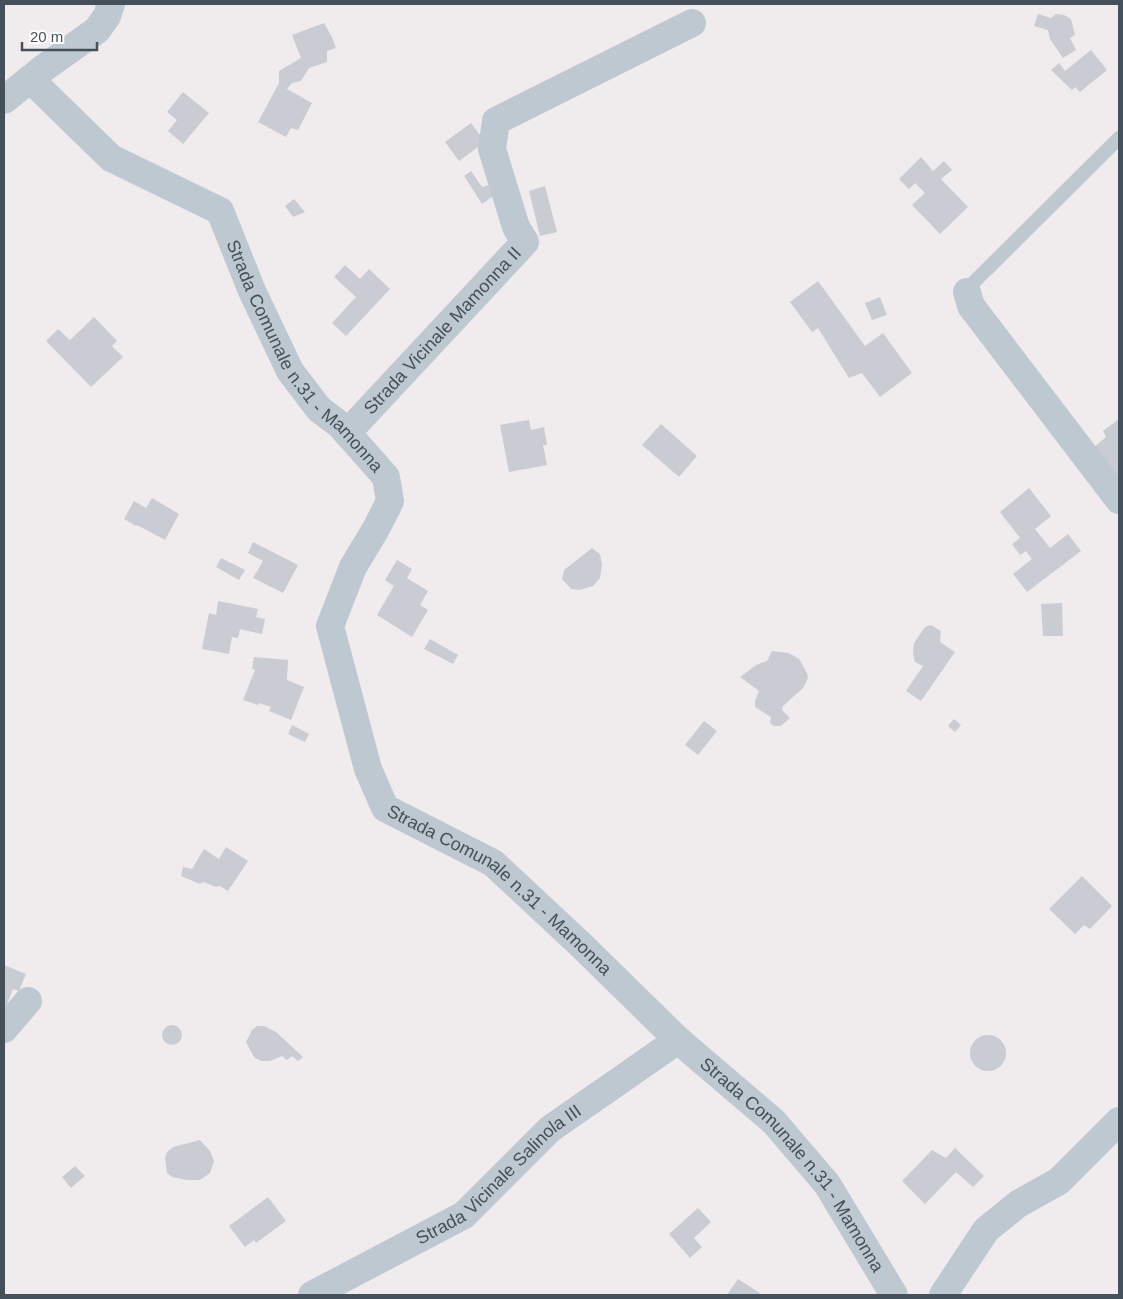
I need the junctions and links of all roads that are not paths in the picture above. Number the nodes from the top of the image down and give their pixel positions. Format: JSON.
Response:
{"nodes":[{"id":1,"x":111,"y":4,"type":"edge"},
{"id":2,"x":692,"y":23,"type":"dead end"},
{"id":3,"x":30,"y":80,"type":"junction"},
{"id":4,"x":4,"y":100,"type":"edge"},
{"id":5,"x":1119,"y":138,"type":"edge"},
{"id":6,"x":967,"y":292,"type":"joint"},
{"id":7,"x":347,"y":433,"type":"junction"},
{"id":8,"x":1119,"y":500,"type":"edge"},
{"id":9,"x":28,"y":1001,"type":"dead end"},
{"id":10,"x":4,"y":1029,"type":"edge"},
{"id":11,"x":678,"y":1040,"type":"junction"},
{"id":12,"x":1119,"y":1121,"type":"edge"},
{"id":13,"x":312,"y":1295,"type":"edge"},
{"id":14,"x":894,"y":1295,"type":"edge"},
{"id":15,"x":944,"y":1295,"type":"edge"}],
"edges":[{"from":1,"to":3,"type":"street"},
{"from":2,"to":7,"type":"street","name":"Strada Vicinale Mamonna II"},
{"from":3,"to":4,"type":"street"},
{"from":3,"to":7,"type":"street","name":"Strada Comunale n.31 - Mamonna"},
{"from":5,"to":6,"type":"lane"},
{"from":6,"to":8,"type":"street"},
{"from":7,"to":11,"type":"street","name":"Strada Comunale n.31 - Mamonna"},
{"from":9,"to":10,"type":"street"},
{"from":11,"to":13,"type":"street","name":"Strada Vicinale Salinola III"},
{"from":11,"to":14,"type":"street","name":"Strada Comunale n.31 - Mamonna"},
{"from":12,"to":15,"type":"street"}]}
